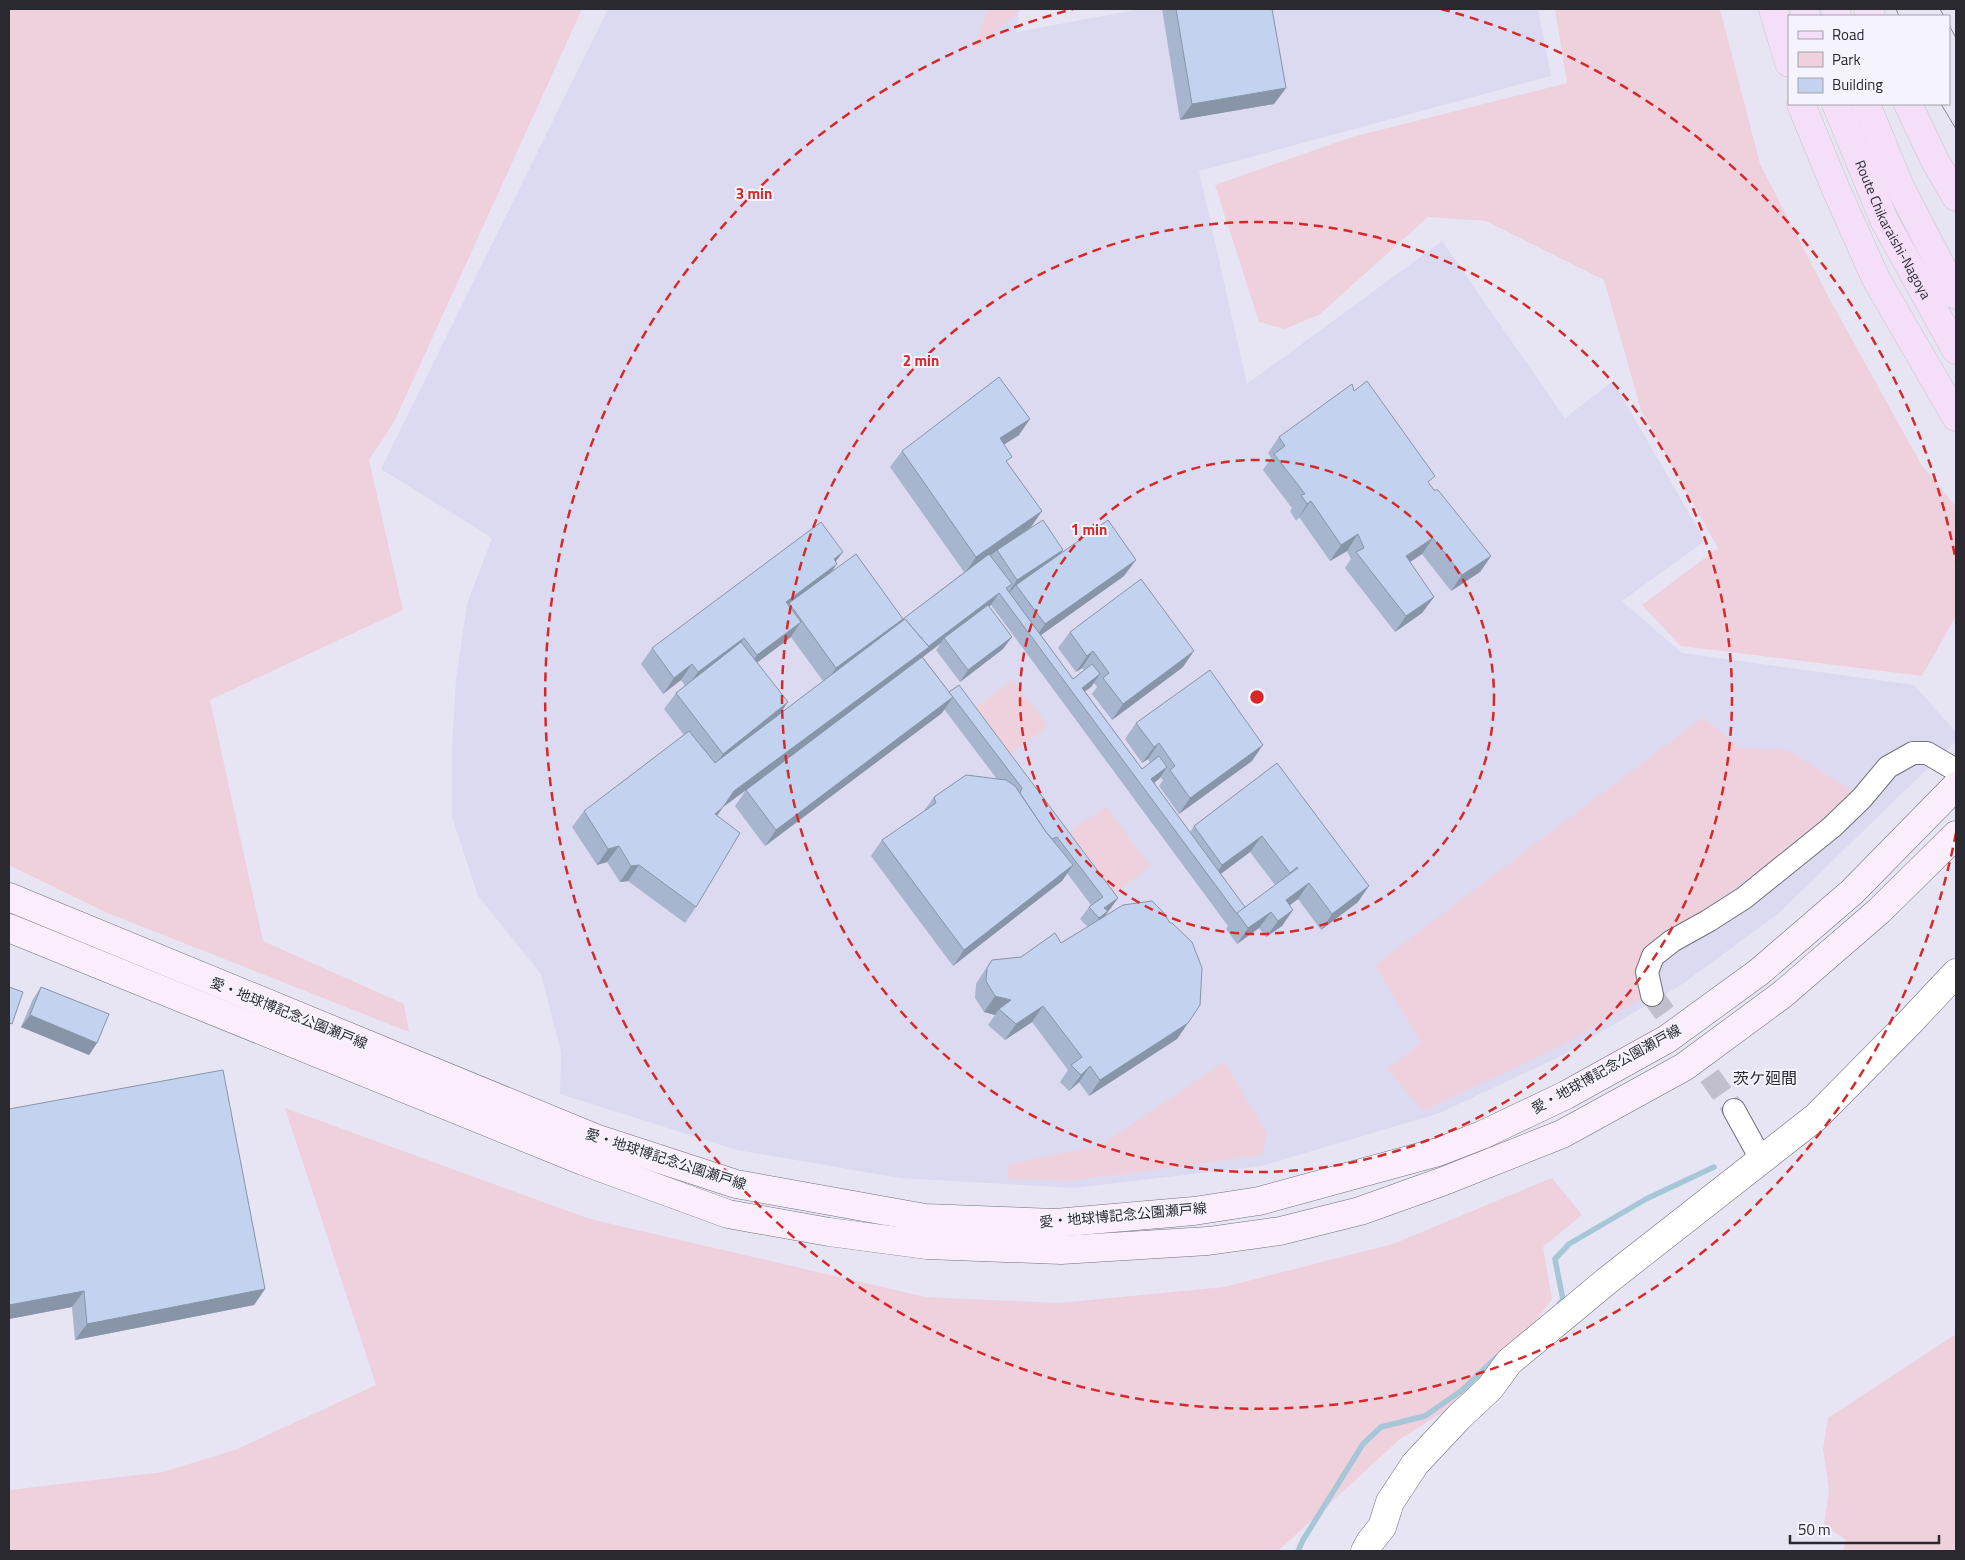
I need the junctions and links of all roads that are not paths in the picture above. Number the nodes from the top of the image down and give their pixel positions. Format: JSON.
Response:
{"nodes":[{"id":1,"x":1773,"y":9,"type":"edge"},
{"id":2,"x":1788,"y":60,"type":"edge"},
{"id":3,"x":1801,"y":105,"type":"edge"},
{"id":4,"x":1836,"y":105,"type":"edge"},
{"id":5,"x":1866,"y":105,"type":"edge"},
{"id":6,"x":1908,"y":105,"type":"edge"},
{"id":7,"x":1956,"y":197,"type":"edge"},
{"id":8,"x":1956,"y":295,"type":"edge"},
{"id":9,"x":1956,"y":350,"type":"edge"},
{"id":10,"x":1956,"y":417,"type":"edge"},
{"id":11,"x":1956,"y":770,"type":"edge"},
{"id":12,"x":1956,"y":786,"type":"edge"},
{"id":13,"x":1956,"y":835,"type":"edge"},
{"id":14,"x":9,"y":897,"type":"edge"},
{"id":15,"x":9,"y":928,"type":"edge"},
{"id":16,"x":1956,"y":973,"type":"edge"},
{"id":17,"x":1652,"y":995,"type":"tunnel mouth"},
{"id":18,"x":1734,"y":1110,"type":"tunnel mouth"},
{"id":19,"x":1761,"y":1159,"type":"junction"},
{"id":20,"x":1365,"y":1551,"type":"edge"}],
"edges":[{"from":1,"to":2,"type":"main road"},
{"from":3,"to":10,"type":"main road"},
{"from":4,"to":9,"type":"main road","name":"Route Chikaraishi-Nagoya"},
{"from":5,"to":8,"type":"main road","name":"Route Chikaraishi-Nagoya"},
{"from":6,"to":7,"type":"main road"},
{"from":11,"to":17,"type":"street"},
{"from":12,"to":14,"type":"main road","name":"愛・地球博記念公園瀬戸線"},
{"from":13,"to":15,"type":"main road","name":"愛・地球博記念公園瀬戸線"},
{"from":16,"to":19,"type":"street"},
{"from":18,"to":19,"type":"street"},
{"from":19,"to":20,"type":"street"}]}
